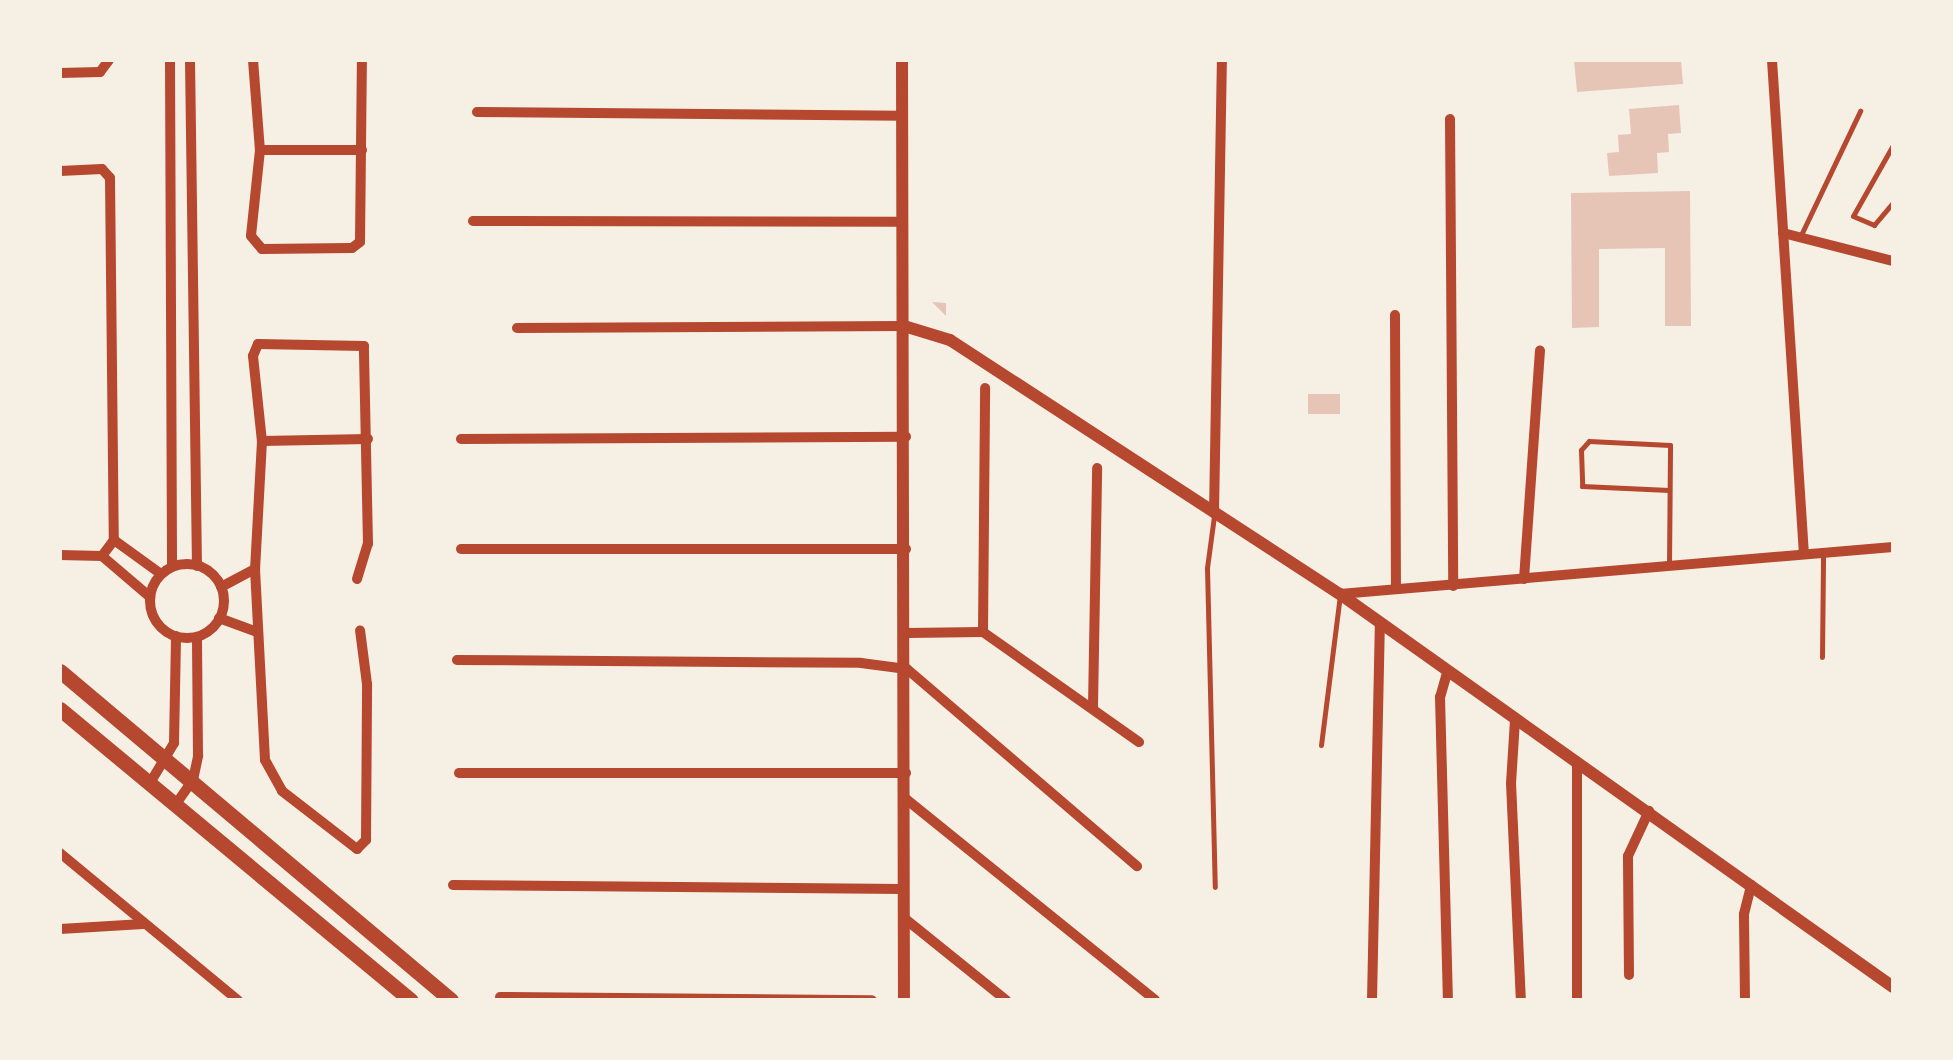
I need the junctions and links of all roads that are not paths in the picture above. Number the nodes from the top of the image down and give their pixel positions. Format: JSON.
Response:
{"nodes":[{"id":1,"x":109,"y":60,"type":"edge"},
{"id":2,"x":170,"y":60,"type":"edge"},
{"id":3,"x":190,"y":60,"type":"edge"},
{"id":4,"x":253,"y":60,"type":"edge"},
{"id":5,"x":362,"y":60,"type":"edge"},
{"id":6,"x":902,"y":60,"type":"edge"},
{"id":7,"x":1222,"y":60,"type":"edge"},
{"id":8,"x":1772,"y":60,"type":"edge"},
{"id":9,"x":60,"y":72,"type":"edge"},
{"id":10,"x":1860,"y":111,"type":"dead end"},
{"id":11,"x":476,"y":112,"type":"dead end"},
{"id":12,"x":902,"y":116,"type":"junction"},
{"id":13,"x":1450,"y":120,"type":"dead end"},
{"id":14,"x":1893,"y":146,"type":"edge"},
{"id":15,"x":260,"y":150,"type":"junction"},
{"id":16,"x":362,"y":150,"type":"junction"},
{"id":17,"x":60,"y":171,"type":"edge"},
{"id":18,"x":1893,"y":202,"type":"edge"},
{"id":19,"x":473,"y":221,"type":"dead end"},
{"id":20,"x":902,"y":222,"type":"junction"},
{"id":21,"x":1783,"y":233,"type":"junction"},
{"id":22,"x":1800,"y":237,"type":"junction"},
{"id":23,"x":1893,"y":261,"type":"edge"},
{"id":24,"x":1395,"y":315,"type":"dead end"},
{"id":25,"x":904,"y":326,"type":"junction"},
{"id":26,"x":516,"y":328,"type":"dead end"},
{"id":27,"x":1540,"y":351,"type":"dead end"},
{"id":28,"x":986,"y":388,"type":"dead end"},
{"id":29,"x":906,"y":437,"type":"junction"},
{"id":30,"x":368,"y":439,"type":"junction"},
{"id":31,"x":462,"y":439,"type":"dead end"},
{"id":32,"x":262,"y":440,"type":"junction"},
{"id":33,"x":1097,"y":468,"type":"dead end"},
{"id":34,"x":1669,"y":490,"type":"junction"},
{"id":35,"x":1214,"y":513,"type":"junction"},
{"id":36,"x":114,"y":540,"type":"junction"},
{"id":37,"x":1893,"y":547,"type":"edge"},
{"id":38,"x":462,"y":548,"type":"dead end"},
{"id":39,"x":906,"y":548,"type":"junction"},
{"id":40,"x":1823,"y":553,"type":"junction"},
{"id":41,"x":1804,"y":554,"type":"junction"},
{"id":42,"x":60,"y":556,"type":"edge"},
{"id":43,"x":102,"y":556,"type":"junction"},
{"id":44,"x":198,"y":566,"type":"junction"},
{"id":45,"x":1669,"y":566,"type":"junction"},
{"id":46,"x":172,"y":567,"type":"junction"},
{"id":47,"x":255,"y":569,"type":"junction"},
{"id":48,"x":162,"y":574,"type":"junction"},
{"id":49,"x":357,"y":579,"type":"dead end"},
{"id":50,"x":1524,"y":579,"type":"junction"},
{"id":51,"x":1452,"y":586,"type":"junction"},
{"id":52,"x":221,"y":587,"type":"junction"},
{"id":53,"x":1396,"y":589,"type":"junction"},
{"id":54,"x":1340,"y":594,"type":"junction"},
{"id":55,"x":150,"y":597,"type":"junction"},
{"id":56,"x":220,"y":618,"type":"junction"},
{"id":57,"x":1380,"y":622,"type":"junction"},
{"id":58,"x":360,"y":630,"type":"dead end"},
{"id":59,"x":257,"y":632,"type":"junction"},
{"id":60,"x":983,"y":632,"type":"junction"},
{"id":61,"x":907,"y":633,"type":"junction"},
{"id":62,"x":176,"y":636,"type":"junction"},
{"id":63,"x":196,"y":636,"type":"junction"},
{"id":64,"x":1822,"y":657,"type":"dead end"},
{"id":65,"x":457,"y":660,"type":"dead end"},
{"id":66,"x":906,"y":669,"type":"junction"},
{"id":67,"x":60,"y":672,"type":"edge"},
{"id":68,"x":1447,"y":673,"type":"junction"},
{"id":69,"x":1093,"y":707,"type":"junction"},
{"id":70,"x":60,"y":709,"type":"edge"},
{"id":71,"x":1515,"y":720,"type":"junction"},
{"id":72,"x":1139,"y":742,"type":"dead end"},
{"id":73,"x":1321,"y":745,"type":"dead end"},
{"id":74,"x":168,"y":758,"type":"junction"},
{"id":75,"x":1577,"y":762,"type":"junction"},
{"id":76,"x":459,"y":773,"type":"dead end"},
{"id":77,"x":906,"y":773,"type":"junction"},
{"id":78,"x":193,"y":780,"type":"junction"},
{"id":79,"x":150,"y":782,"type":"junction"},
{"id":80,"x":906,"y":799,"type":"junction"},
{"id":81,"x":176,"y":804,"type":"junction"},
{"id":82,"x":1649,"y":811,"type":"junction"},
{"id":83,"x":60,"y":853,"type":"edge"},
{"id":84,"x":1137,"y":866,"type":"dead end"},
{"id":85,"x":1751,"y":884,"type":"junction"},
{"id":86,"x":454,"y":885,"type":"dead end"},
{"id":87,"x":1216,"y":887,"type":"dead end"},
{"id":88,"x":903,"y":889,"type":"junction"},
{"id":89,"x":904,"y":918,"type":"junction"},
{"id":90,"x":143,"y":924,"type":"junction"},
{"id":91,"x":60,"y":930,"type":"edge"},
{"id":92,"x":1630,"y":975,"type":"dead end"},
{"id":93,"x":1893,"y":987,"type":"edge"},
{"id":94,"x":500,"y":997,"type":"dead end"},
{"id":95,"x":238,"y":1000,"type":"edge"},
{"id":96,"x":411,"y":1000,"type":"edge"},
{"id":97,"x":450,"y":1000,"type":"edge"},
{"id":98,"x":872,"y":1000,"type":"edge"},
{"id":99,"x":904,"y":1000,"type":"edge"},
{"id":100,"x":1006,"y":1000,"type":"edge"},
{"id":101,"x":1154,"y":1000,"type":"edge"},
{"id":102,"x":1372,"y":1000,"type":"edge"},
{"id":103,"x":1448,"y":1000,"type":"edge"},
{"id":104,"x":1521,"y":1000,"type":"edge"},
{"id":105,"x":1577,"y":1000,"type":"edge"},
{"id":106,"x":1745,"y":1000,"type":"edge"}],
"edges":[{"from":1,"to":9,"type":"street"},
{"from":2,"to":46,"type":"street"},
{"from":3,"to":44,"type":"street"},
{"from":4,"to":15,"type":"street"},
{"from":5,"to":16,"type":"street"},
{"from":6,"to":12,"type":"street"},
{"from":7,"to":35,"type":"street"},
{"from":8,"to":21,"type":"street"},
{"from":10,"to":22,"type":"lane"},
{"from":11,"to":12,"type":"street"},
{"from":12,"to":20,"type":"street"},
{"from":13,"to":51,"type":"street"},
{"from":14,"to":18,"type":"lane"},
{"from":15,"to":16,"type":"street"},
{"from":15,"to":16,"type":"street"},
{"from":17,"to":36,"type":"street"},
{"from":19,"to":20,"type":"street"},
{"from":20,"to":25,"type":"street"},
{"from":21,"to":22,"type":"street"},
{"from":21,"to":41,"type":"street"},
{"from":22,"to":23,"type":"street"},
{"from":24,"to":53,"type":"street"},
{"from":25,"to":26,"type":"street"},
{"from":25,"to":29,"type":"street"},
{"from":25,"to":35,"type":"street"},
{"from":27,"to":50,"type":"street"},
{"from":28,"to":60,"type":"street"},
{"from":29,"to":31,"type":"street"},
{"from":29,"to":39,"type":"street"},
{"from":30,"to":32,"type":"street"},
{"from":30,"to":32,"type":"street"},
{"from":30,"to":49,"type":"street"},
{"from":32,"to":47,"type":"street"},
{"from":33,"to":69,"type":"street"},
{"from":34,"to":34,"type":"lane"},
{"from":34,"to":45,"type":"lane"},
{"from":35,"to":54,"type":"street"},
{"from":35,"to":87,"type":"lane"},
{"from":36,"to":43,"type":"street"},
{"from":36,"to":48,"type":"street"},
{"from":37,"to":40,"type":"street"},
{"from":38,"to":39,"type":"street"},
{"from":39,"to":61,"type":"street"},
{"from":40,"to":41,"type":"street"},
{"from":40,"to":64,"type":"lane"},
{"from":41,"to":45,"type":"street"},
{"from":42,"to":43,"type":"street"},
{"from":43,"to":55,"type":"street"},
{"from":44,"to":46,"type":"street"},
{"from":44,"to":52,"type":"street"},
{"from":45,"to":50,"type":"street"},
{"from":46,"to":48,"type":"street"},
{"from":47,"to":52,"type":"street"},
{"from":47,"to":59,"type":"street"},
{"from":48,"to":55,"type":"street"},
{"from":50,"to":51,"type":"street"},
{"from":51,"to":53,"type":"street"},
{"from":52,"to":56,"type":"street"},
{"from":53,"to":54,"type":"street"},
{"from":54,"to":57,"type":"street"},
{"from":54,"to":73,"type":"lane"},
{"from":55,"to":62,"type":"street"},
{"from":56,"to":59,"type":"street"},
{"from":56,"to":63,"type":"street"},
{"from":57,"to":68,"type":"street"},
{"from":57,"to":102,"type":"street"},
{"from":58,"to":59,"type":"street"},
{"from":60,"to":61,"type":"street"},
{"from":60,"to":69,"type":"street"},
{"from":61,"to":66,"type":"street"},
{"from":62,"to":63,"type":"street"},
{"from":62,"to":74,"type":"street"},
{"from":63,"to":78,"type":"street"},
{"from":65,"to":66,"type":"street"},
{"from":66,"to":77,"type":"street"},
{"from":66,"to":84,"type":"street"},
{"from":67,"to":74,"type":"main road"},
{"from":68,"to":71,"type":"street"},
{"from":68,"to":103,"type":"street"},
{"from":69,"to":72,"type":"street"},
{"from":70,"to":79,"type":"main road"},
{"from":71,"to":75,"type":"street"},
{"from":71,"to":104,"type":"street"},
{"from":74,"to":78,"type":"main road"},
{"from":74,"to":79,"type":"street"},
{"from":75,"to":82,"type":"street"},
{"from":75,"to":105,"type":"street"},
{"from":76,"to":77,"type":"street"},
{"from":77,"to":80,"type":"street"},
{"from":78,"to":81,"type":"street"},
{"from":78,"to":97,"type":"main road"},
{"from":79,"to":81,"type":"main road"},
{"from":80,"to":88,"type":"street"},
{"from":80,"to":101,"type":"street"},
{"from":81,"to":96,"type":"main road"},
{"from":82,"to":85,"type":"street"},
{"from":82,"to":92,"type":"street"},
{"from":83,"to":90,"type":"street"},
{"from":85,"to":93,"type":"street"},
{"from":85,"to":106,"type":"street"},
{"from":86,"to":88,"type":"street"},
{"from":88,"to":89,"type":"street"},
{"from":89,"to":99,"type":"street"},
{"from":89,"to":100,"type":"street"},
{"from":90,"to":91,"type":"street"},
{"from":90,"to":95,"type":"street"},
{"from":94,"to":98,"type":"street"}]}
